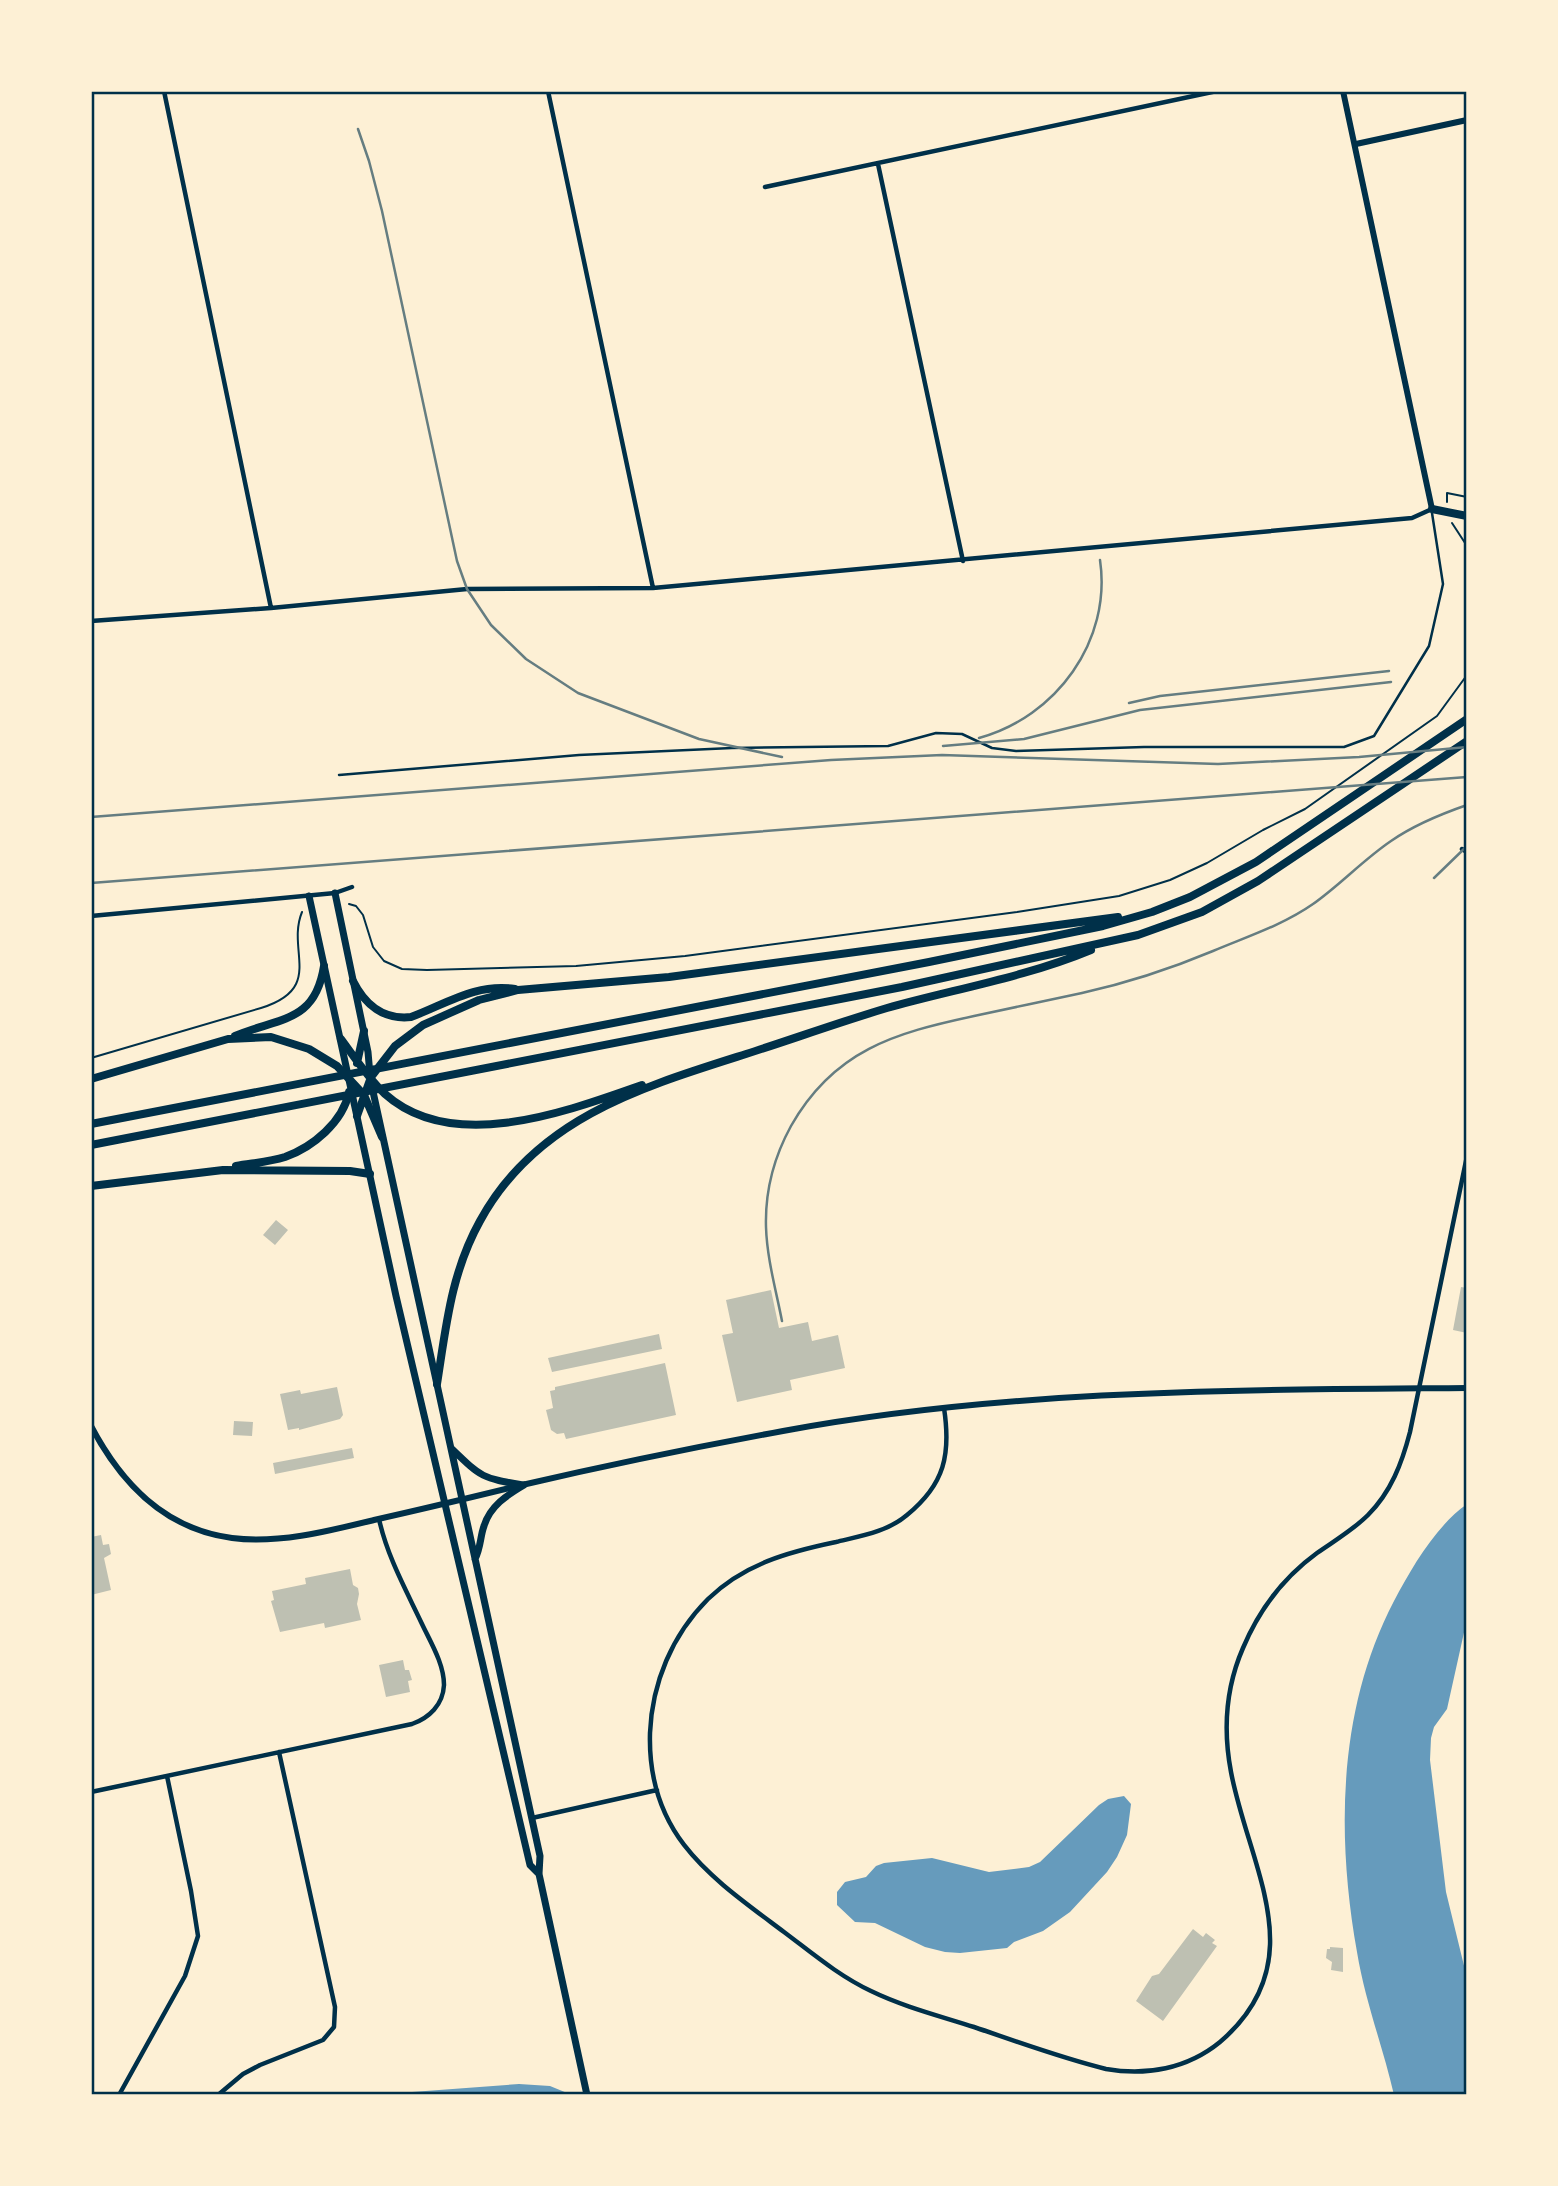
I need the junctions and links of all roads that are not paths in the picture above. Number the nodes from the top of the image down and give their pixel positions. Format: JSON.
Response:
{"nodes":[{"id":1,"x":164,"y":91,"type":"edge"},
{"id":2,"x":548,"y":91,"type":"edge"},
{"id":3,"x":1217,"y":91,"type":"edge"},
{"id":4,"x":1343,"y":91,"type":"edge"},
{"id":5,"x":1467,"y":120,"type":"edge"},
{"id":6,"x":1356,"y":144,"type":"junction"},
{"id":7,"x":877,"y":164,"type":"junction"},
{"id":8,"x":765,"y":187,"type":"dead end"},
{"id":9,"x":1432,"y":509,"type":"junction"},
{"id":10,"x":1467,"y":516,"type":"edge"},
{"id":11,"x":963,"y":561,"type":"junction"},
{"id":12,"x":653,"y":588,"type":"junction"},
{"id":13,"x":271,"y":608,"type":"junction"},
{"id":14,"x":91,"y":621,"type":"edge"},
{"id":15,"x":1466,"y":720,"type":"edge"},
{"id":16,"x":1467,"y":741,"type":"edge"},
{"id":17,"x":339,"y":775,"type":"dead end"},
{"id":18,"x":352,"y":887,"type":"dead end"},
{"id":19,"x":335,"y":894,"type":"junction"},
{"id":20,"x":309,"y":895,"type":"junction"},
{"id":21,"x":1152,"y":912,"type":"junction"},
{"id":22,"x":91,"y":916,"type":"edge"},
{"id":23,"x":1110,"y":943,"type":"junction"},
{"id":24,"x":324,"y":966,"type":"junction"},
{"id":25,"x":353,"y":981,"type":"junction"},
{"id":26,"x":518,"y":990,"type":"junction"},
{"id":27,"x":364,"y":1031,"type":"junction"},
{"id":28,"x":228,"y":1038,"type":"junction"},
{"id":29,"x":341,"y":1040,"type":"junction"},
{"id":30,"x":358,"y":1062,"type":"junction"},
{"id":31,"x":371,"y":1077,"type":"junction"},
{"id":32,"x":91,"y":1079,"type":"edge"},
{"id":33,"x":665,"y":1080,"type":"junction"},
{"id":34,"x":351,"y":1082,"type":"junction"},
{"id":35,"x":364,"y":1095,"type":"junction"},
{"id":36,"x":358,"y":1116,"type":"junction"},
{"id":37,"x":91,"y":1124,"type":"edge"},
{"id":38,"x":382,"y":1137,"type":"junction"},
{"id":39,"x":91,"y":1145,"type":"edge"},
{"id":40,"x":1467,"y":1156,"type":"edge"},
{"id":41,"x":223,"y":1170,"type":"junction"},
{"id":42,"x":370,"y":1174,"type":"junction"},
{"id":43,"x":91,"y":1186,"type":"edge"},
{"id":44,"x":437,"y":1384,"type":"junction"},
{"id":45,"x":1467,"y":1388,"type":"edge"},
{"id":46,"x":1418,"y":1389,"type":"junction"},
{"id":47,"x":944,"y":1408,"type":"junction"},
{"id":48,"x":91,"y":1426,"type":"edge"},
{"id":49,"x":452,"y":1449,"type":"junction"},
{"id":50,"x":524,"y":1485,"type":"junction"},
{"id":51,"x":462,"y":1500,"type":"junction"},
{"id":52,"x":446,"y":1504,"type":"junction"},
{"id":53,"x":379,"y":1519,"type":"junction"},
{"id":54,"x":475,"y":1560,"type":"junction"},
{"id":55,"x":279,"y":1752,"type":"junction"},
{"id":56,"x":167,"y":1776,"type":"junction"},
{"id":57,"x":657,"y":1790,"type":"junction"},
{"id":58,"x":91,"y":1792,"type":"edge"},
{"id":59,"x":532,"y":1818,"type":"junction"},
{"id":60,"x":538,"y":1874,"type":"junction"},
{"id":61,"x":119,"y":2095,"type":"edge"},
{"id":62,"x":218,"y":2095,"type":"edge"},
{"id":63,"x":587,"y":2095,"type":"edge"}],
"edges":[{"from":1,"to":13,"type":"street"},
{"from":2,"to":12,"type":"street"},
{"from":3,"to":7,"type":"street"},
{"from":4,"to":6,"type":"street"},
{"from":5,"to":6,"type":"street"},
{"from":6,"to":9,"type":"street"},
{"from":7,"to":8,"type":"street"},
{"from":7,"to":11,"type":"street"},
{"from":9,"to":10,"type":"highway"},
{"from":9,"to":11,"type":"street"},
{"from":9,"to":17,"type":"lane"},
{"from":11,"to":12,"type":"street"},
{"from":12,"to":13,"type":"street"},
{"from":13,"to":14,"type":"street"},
{"from":15,"to":21,"type":"highway"},
{"from":16,"to":23,"type":"highway"},
{"from":18,"to":19,"type":"street"},
{"from":19,"to":20,"type":"street"},
{"from":19,"to":25,"type":"main road"},
{"from":20,"to":22,"type":"street"},
{"from":20,"to":24,"type":"main road"},
{"from":21,"to":26,"type":"highway"},
{"from":21,"to":37,"type":"highway"},
{"from":23,"to":33,"type":"highway"},
{"from":23,"to":39,"type":"highway"},
{"from":24,"to":28,"type":"highway"},
{"from":24,"to":29,"type":"main road"},
{"from":25,"to":26,"type":"highway"},
{"from":25,"to":27,"type":"main road"},
{"from":26,"to":31,"type":"highway"},
{"from":27,"to":30,"type":"highway"},
{"from":27,"to":31,"type":"main road"},
{"from":28,"to":32,"type":"highway"},
{"from":28,"to":34,"type":"highway"},
{"from":29,"to":30,"type":"highway"},
{"from":29,"to":34,"type":"main road"},
{"from":30,"to":31,"type":"highway"},
{"from":30,"to":34,"type":"highway"},
{"from":31,"to":33,"type":"highway"},
{"from":31,"to":35,"type":"highway"},
{"from":31,"to":38,"type":"main road"},
{"from":33,"to":44,"type":"highway"},
{"from":34,"to":35,"type":"highway"},
{"from":34,"to":36,"type":"main road"},
{"from":34,"to":41,"type":"highway"},
{"from":35,"to":36,"type":"highway"},
{"from":35,"to":38,"type":"highway"},
{"from":36,"to":42,"type":"main road"},
{"from":38,"to":44,"type":"main road"},
{"from":40,"to":46,"type":"street"},
{"from":41,"to":42,"type":"highway"},
{"from":41,"to":43,"type":"highway"},
{"from":42,"to":52,"type":"main road"},
{"from":44,"to":49,"type":"main road"},
{"from":45,"to":46,"type":"street"},
{"from":46,"to":47,"type":"street"},
{"from":46,"to":57,"type":"street"},
{"from":47,"to":50,"type":"street"},
{"from":47,"to":57,"type":"street"},
{"from":48,"to":53,"type":"street"},
{"from":49,"to":50,"type":"main road"},
{"from":49,"to":51,"type":"main road"},
{"from":50,"to":51,"type":"street"},
{"from":50,"to":54,"type":"main road"},
{"from":51,"to":52,"type":"street"},
{"from":51,"to":54,"type":"main road"},
{"from":52,"to":53,"type":"street"},
{"from":52,"to":60,"type":"main road"},
{"from":53,"to":55,"type":"street"},
{"from":54,"to":59,"type":"main road"},
{"from":55,"to":56,"type":"street"},
{"from":55,"to":62,"type":"street"},
{"from":56,"to":58,"type":"street"},
{"from":56,"to":61,"type":"street"},
{"from":57,"to":59,"type":"street"},
{"from":59,"to":60,"type":"main road"},
{"from":60,"to":63,"type":"main road"}]}
